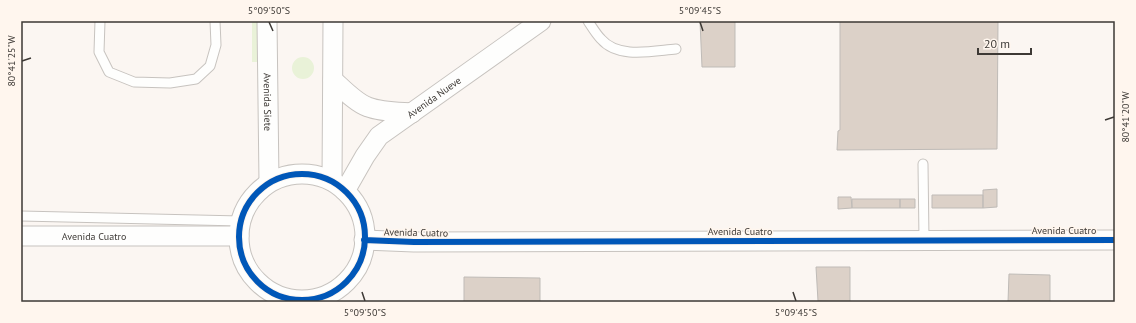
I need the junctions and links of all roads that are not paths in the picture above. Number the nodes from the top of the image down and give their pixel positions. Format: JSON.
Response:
{"nodes":[{"id":1,"x":100,"y":21,"type":"edge"},
{"id":2,"x":215,"y":21,"type":"edge"},
{"id":3,"x":267,"y":21,"type":"edge"},
{"id":4,"x":333,"y":21,"type":"edge"},
{"id":5,"x":541,"y":21,"type":"edge"},
{"id":6,"x":588,"y":21,"type":"edge"},
{"id":7,"x":676,"y":50,"type":"dead end"},
{"id":8,"x":333,"y":80,"type":"junction"},
{"id":9,"x":412,"y":113,"type":"junction"},
{"id":10,"x":922,"y":164,"type":"dead end"},
{"id":11,"x":269,"y":182,"type":"junction"},
{"id":12,"x":338,"y":186,"type":"junction"},
{"id":13,"x":21,"y":216,"type":"edge"},
{"id":14,"x":240,"y":228,"type":"junction"},
{"id":15,"x":21,"y":236,"type":"edge"},
{"id":16,"x":364,"y":240,"type":"junction"},
{"id":17,"x":924,"y":240,"type":"junction"},
{"id":18,"x":1115,"y":240,"type":"edge"},
{"id":19,"x":331,"y":297,"type":"edge"},
{"id":20,"x":277,"y":299,"type":"edge"}],
"edges":[{"from":1,"to":2,"type":"lane"},
{"from":3,"to":11,"type":"street","name":"Avenida Siete"},
{"from":4,"to":8,"type":"street"},
{"from":5,"to":9,"type":"street","name":"Avenida Nueve"},
{"from":6,"to":7,"type":"lane"},
{"from":8,"to":9,"type":"street"},
{"from":8,"to":12,"type":"street"},
{"from":9,"to":12,"type":"street","name":"Avenida Nueve"},
{"from":10,"to":17,"type":"lane"},
{"from":11,"to":12,"type":"street"},
{"from":11,"to":14,"type":"street"},
{"from":12,"to":16,"type":"street"},
{"from":13,"to":14,"type":"lane"},
{"from":14,"to":15,"type":"street","name":"Avenida Cuatro"},
{"from":14,"to":20,"type":"street"},
{"from":16,"to":17,"type":"street","name":"Avenida Cuatro"},
{"from":16,"to":19,"type":"street"},
{"from":17,"to":18,"type":"street","name":"Avenida Cuatro"},
{"from":19,"to":20,"type":"street"}]}
